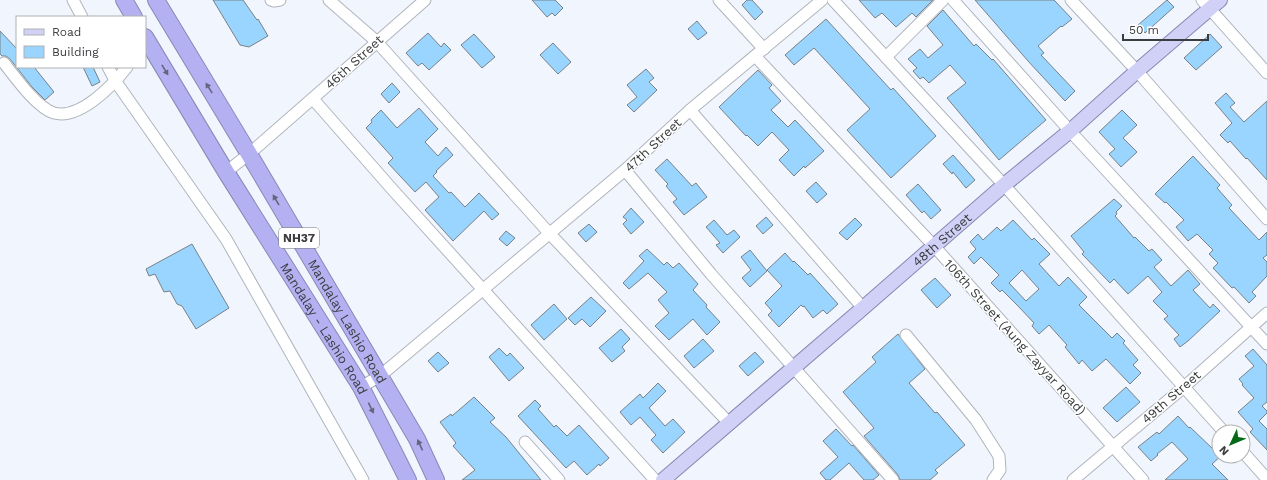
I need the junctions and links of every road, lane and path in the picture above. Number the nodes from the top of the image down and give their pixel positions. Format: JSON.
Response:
{"nodes":[{"id":1,"x":73,"y":0,"type":"edge"},
{"id":2,"x":124,"y":0,"type":"edge"},
{"id":3,"x":156,"y":0,"type":"edge"},
{"id":4,"x":271,"y":0,"type":"edge"},
{"id":5,"x":280,"y":0,"type":"edge"},
{"id":6,"x":329,"y":0,"type":"edge"},
{"id":7,"x":425,"y":0,"type":"edge"},
{"id":8,"x":719,"y":0,"type":"edge"},
{"id":9,"x":821,"y":0,"type":"edge"},
{"id":10,"x":833,"y":0,"type":"edge"},
{"id":11,"x":943,"y":0,"type":"edge"},
{"id":12,"x":953,"y":0,"type":"edge"},
{"id":13,"x":1071,"y":0,"type":"edge"},
{"id":14,"x":1211,"y":3,"type":"edge"},
{"id":15,"x":81,"y":16,"type":"edge"},
{"id":16,"x":133,"y":16,"type":"edge"},
{"id":17,"x":146,"y":40,"type":"edge"},
{"id":18,"x":376,"y":41,"type":"junction"},
{"id":19,"x":764,"y":49,"type":"junction"},
{"id":20,"x":755,"y":56,"type":"junction"},
{"id":21,"x":886,"y":57,"type":"junction"},
{"id":22,"x":4,"y":63,"type":"dead end"},
{"id":23,"x":109,"y":68,"type":"edge"},
{"id":24,"x":126,"y":68,"type":"edge"},
{"id":25,"x":1137,"y":71,"type":"junction"},
{"id":26,"x":1267,"y":73,"type":"edge"},
{"id":27,"x":116,"y":82,"type":"junction"},
{"id":28,"x":313,"y":98,"type":"junction"},
{"id":29,"x":690,"y":110,"type":"junction"},
{"id":30,"x":1070,"y":131,"type":"junction"},
{"id":31,"x":249,"y":154,"type":"junction"},
{"id":32,"x":625,"y":170,"type":"junction"},
{"id":33,"x":226,"y":172,"type":"junction"},
{"id":34,"x":1004,"y":185,"type":"junction"},
{"id":35,"x":1267,"y":219,"type":"edge"},
{"id":36,"x":289,"y":222,"type":"junction"},
{"id":37,"x":550,"y":234,"type":"junction"},
{"id":38,"x":268,"y":237,"type":"junction"},
{"id":39,"x":934,"y":246,"type":"junction"},
{"id":40,"x":482,"y":289,"type":"junction"},
{"id":41,"x":863,"y":308,"type":"junction"},
{"id":42,"x":1267,"y":313,"type":"edge"},
{"id":43,"x":1251,"y":326,"type":"junction"},
{"id":44,"x":906,"y":335,"type":"dead end"},
{"id":45,"x":1267,"y":344,"type":"edge"},
{"id":46,"x":793,"y":368,"type":"junction"},
{"id":47,"x":380,"y":376,"type":"junction"},
{"id":48,"x":361,"y":387,"type":"junction"},
{"id":49,"x":1184,"y":387,"type":"junction"},
{"id":50,"x":408,"y":423,"type":"junction"},
{"id":51,"x":729,"y":424,"type":"junction"},
{"id":52,"x":1217,"y":424,"type":"edge"},
{"id":53,"x":385,"y":435,"type":"junction"},
{"id":54,"x":525,"y":442,"type":"dead end"},
{"id":55,"x":1113,"y":447,"type":"junction"},
{"id":56,"x":1251,"y":461,"type":"edge"},
{"id":57,"x":1267,"y":479,"type":"edge"},
{"id":58,"x":363,"y":480,"type":"edge"},
{"id":59,"x":408,"y":480,"type":"edge"},
{"id":60,"x":436,"y":480,"type":"edge"},
{"id":61,"x":559,"y":480,"type":"edge"},
{"id":62,"x":655,"y":480,"type":"edge"},
{"id":63,"x":662,"y":480,"type":"edge"},
{"id":64,"x":893,"y":480,"type":"edge"},
{"id":65,"x":993,"y":480,"type":"edge"},
{"id":66,"x":1073,"y":480,"type":"edge"},
{"id":67,"x":1143,"y":480,"type":"edge"}],
"edges":[{"from":1,"to":15,"type":"street"},
{"from":2,"to":16,"type":"highway"},
{"from":31,"to":3,"type":"highway","name":"Mandalay Lashio Road","number":"NH37","one_way":true},
{"from":4,"to":5,"type":"street"},
{"from":6,"to":18,"type":"street"},
{"from":7,"to":18,"type":"street","name":"46th Street"},
{"from":8,"to":19,"type":"street"},
{"from":9,"to":19,"type":"street","name":"47th Street"},
{"from":10,"to":21,"type":"street"},
{"from":11,"to":21,"type":"street"},
{"from":12,"to":30,"type":"street"},
{"from":13,"to":25,"type":"street"},
{"from":14,"to":25,"type":"main road","name":"48th Street"},
{"from":14,"to":26,"type":"street"},
{"from":17,"to":33,"type":"highway","name":"Mandalay - Lashio Road","number":"NH37","one_way":true},
{"from":18,"to":28,"type":"street","name":"46th Street"},
{"from":18,"to":37,"type":"street"},
{"from":19,"to":20,"type":"street","name":"47th Street"},
{"from":20,"to":29,"type":"street","name":"47th Street"},
{"from":20,"to":39,"type":"street","name":"106th Street (Aung Zayyar Road)"},
{"from":21,"to":34,"type":"street"},
{"from":22,"to":27,"type":"street"},
{"from":23,"to":27,"type":"street"},
{"from":24,"to":27,"type":"street"},
{"from":25,"to":30,"type":"main road","name":"48th Street"},
{"from":25,"to":35,"type":"street"},
{"from":27,"to":58,"type":"street"},
{"from":28,"to":31,"type":"street","name":"46th Street"},
{"from":28,"to":40,"type":"street"},
{"from":29,"to":32,"type":"street","name":"47th Street"},
{"from":29,"to":41,"type":"street"},
{"from":30,"to":34,"type":"main road","name":"48th Street"},
{"from":30,"to":43,"type":"street"},
{"from":31,"to":33,"type":"street","name":"46th Street"},
{"from":36,"to":31,"type":"highway","name":"Mandalay Lashio Road","number":"NH37","one_way":true},
{"from":32,"to":37,"type":"street","name":"47th Street"},
{"from":32,"to":46,"type":"street"},
{"from":33,"to":38,"type":"highway","name":"Mandalay - Lashio Road","number":"NH37"},
{"from":34,"to":39,"type":"main road","name":"48th Street"},
{"from":34,"to":49,"type":"street"},
{"from":36,"to":38,"type":"highway"},
{"from":36,"to":47,"type":"highway","name":"Mandalay Lashio Road","number":"NH37"},
{"from":37,"to":40,"type":"street","name":"47th Street"},
{"from":37,"to":51,"type":"street"},
{"from":38,"to":48,"type":"highway","name":"Mandalay - Lashio Road","number":"NH37"},
{"from":39,"to":41,"type":"main road","name":"48th Street"},
{"from":39,"to":55,"type":"street","name":"106th Street (Aung Zayyar Road)"},
{"from":40,"to":47,"type":"street","name":"47th Street"},
{"from":40,"to":62,"type":"street"},
{"from":41,"to":46,"type":"main road","name":"48th Street"},
{"from":42,"to":43,"type":"street","name":"49th Street"},
{"from":43,"to":45,"type":"street"},
{"from":43,"to":49,"type":"street","name":"49th Street"},
{"from":44,"to":65,"type":"street"},
{"from":46,"to":51,"type":"main road","name":"48th Street"},
{"from":46,"to":64,"type":"street"},
{"from":47,"to":48,"type":"street","name":"47th Street"},
{"from":47,"to":50,"type":"highway","name":"Mandalay Lashio Road","number":"NH37"},
{"from":48,"to":53,"type":"highway","name":"Mandalay - Lashio Road","number":"NH37","one_way":true},
{"from":49,"to":52,"type":"street"},
{"from":49,"to":55,"type":"street","name":"49th Street"},
{"from":50,"to":53,"type":"highway"},
{"from":60,"to":50,"type":"highway","name":"Mandalay Lashio Road","number":"NH37","one_way":true},
{"from":51,"to":63,"type":"main road","name":"48th Street"},
{"from":53,"to":59,"type":"highway","name":"Mandalay - Lashio Road","number":"NH37"},
{"from":54,"to":61,"type":"street"},
{"from":55,"to":66,"type":"street","name":"49th Street"},
{"from":55,"to":67,"type":"street","name":"106th Street (Aung Zayyar Road)"},
{"from":56,"to":57,"type":"street"}]}
